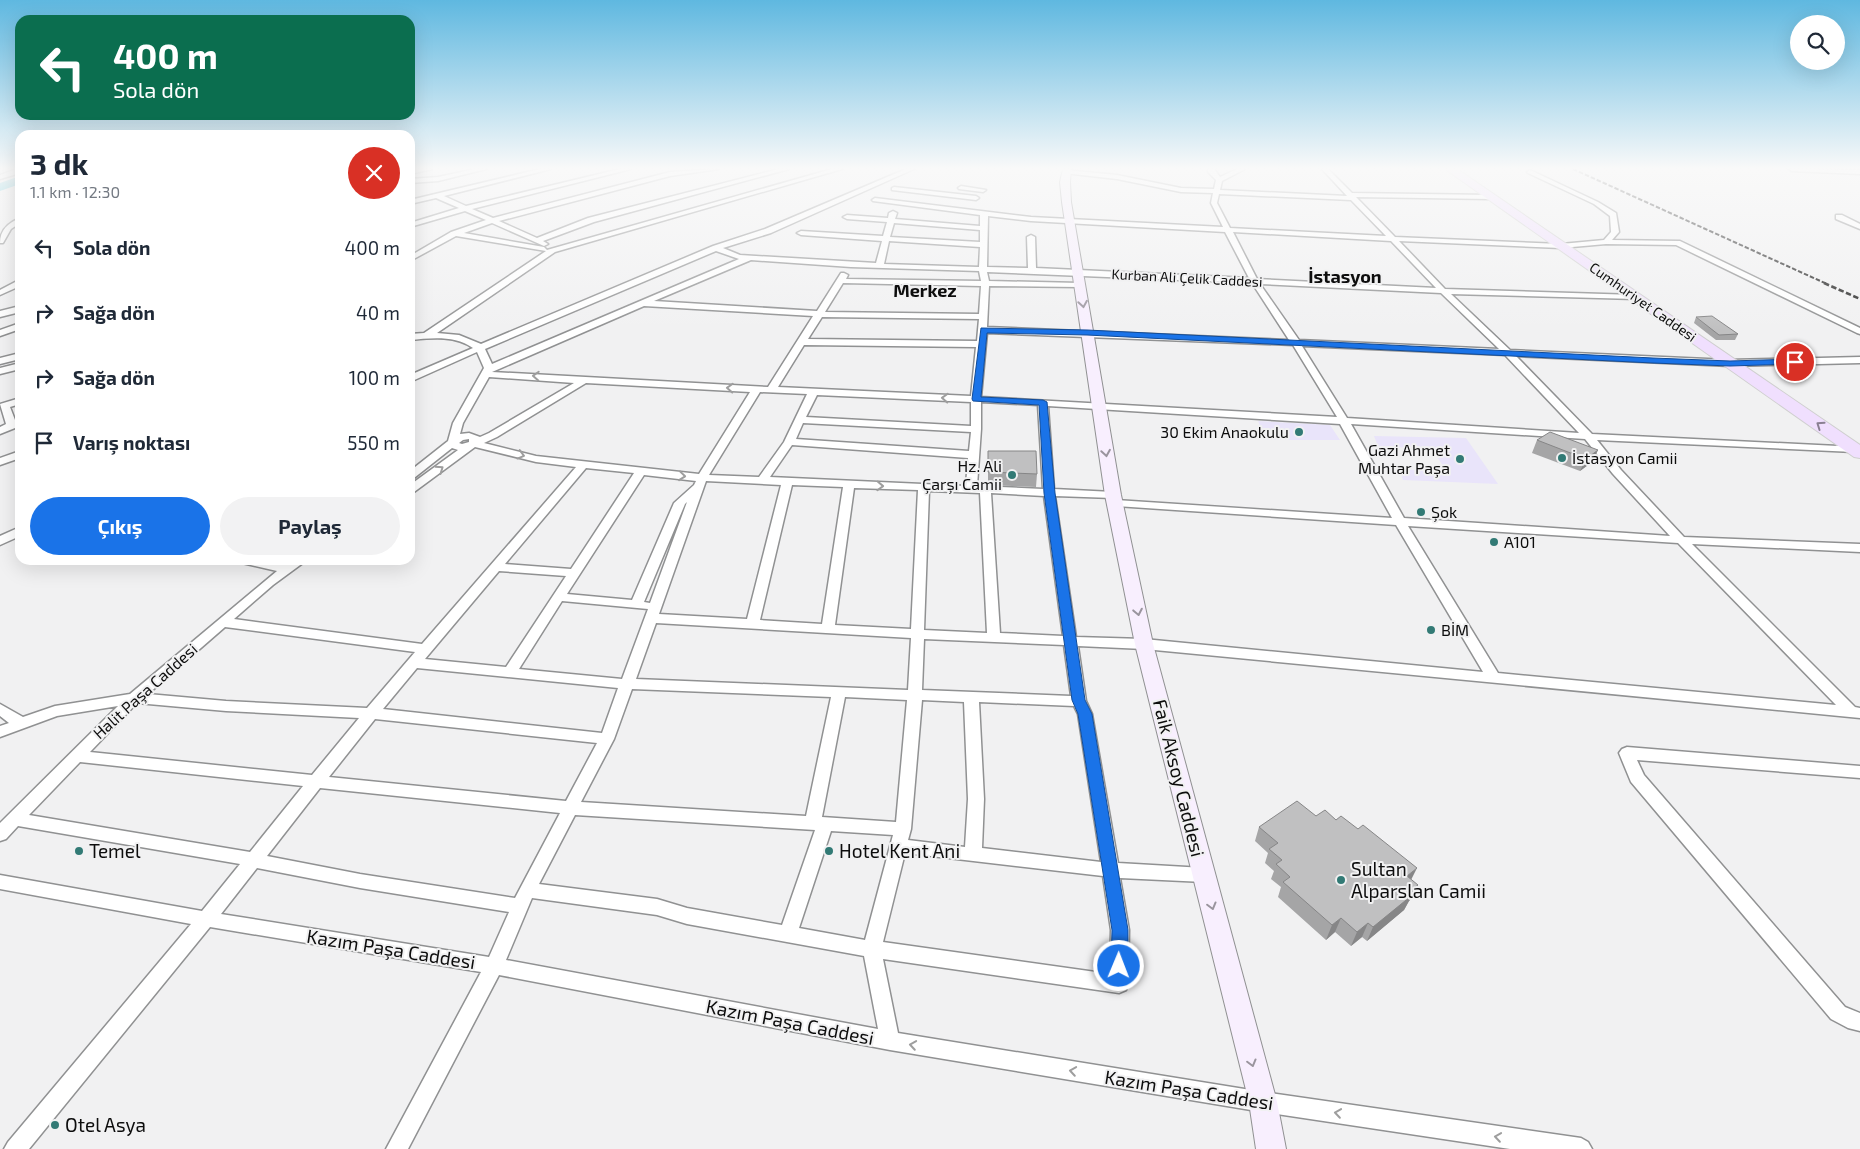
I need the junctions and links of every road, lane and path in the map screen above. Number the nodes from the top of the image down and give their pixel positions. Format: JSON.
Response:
{"nodes":[{"id":1,"x":15,"y":223,"type":"edge"},
{"id":2,"x":484,"y":223,"type":"edge"},
{"id":3,"x":497,"y":223,"type":"edge"},
{"id":4,"x":583,"y":223,"type":"edge"},
{"id":5,"x":649,"y":223,"type":"edge"},
{"id":6,"x":787,"y":223,"type":"edge"},
{"id":7,"x":890,"y":223,"type":"edge"},
{"id":8,"x":921,"y":223,"type":"edge"},
{"id":9,"x":984,"y":223,"type":"edge"},
{"id":10,"x":1070,"y":223,"type":"edge"},
{"id":11,"x":1102,"y":223,"type":"edge"},
{"id":12,"x":1225,"y":223,"type":"edge"},
{"id":13,"x":1377,"y":223,"type":"edge"},
{"id":14,"x":1528,"y":223,"type":"edge"},
{"id":15,"x":1614,"y":223,"type":"edge"},
{"id":16,"x":984,"y":228,"type":"junction"},
{"id":17,"x":1229,"y":229,"type":"junction"},
{"id":18,"x":801,"y":233,"type":"dead end"},
{"id":19,"x":454,"y":234,"type":"junction"},
{"id":20,"x":1030,"y":236,"type":"dead end"},
{"id":21,"x":886,"y":239,"type":"junction"},
{"id":22,"x":1393,"y":239,"type":"junction"},
{"id":23,"x":0,"y":241,"type":"edge"},
{"id":24,"x":537,"y":241,"type":"junction"},
{"id":25,"x":1606,"y":242,"type":"junction"},
{"id":26,"x":984,"y":245,"type":"junction"},
{"id":27,"x":1561,"y":246,"type":"junction"},
{"id":28,"x":716,"y":248,"type":"junction"},
{"id":29,"x":552,"y":250,"type":"junction"},
{"id":30,"x":415,"y":256,"type":"edge"},
{"id":31,"x":749,"y":258,"type":"junction"},
{"id":32,"x":851,"y":265,"type":"junction"},
{"id":33,"x":878,"y":266,"type":"junction"},
{"id":34,"x":983,"y":269,"type":"junction"},
{"id":35,"x":1032,"y":271,"type":"junction"},
{"id":36,"x":1078,"y":272,"type":"junction"},
{"id":37,"x":840,"y":281,"type":"junction"},
{"id":38,"x":1254,"y":281,"type":"junction"},
{"id":39,"x":985,"y":283,"type":"junction"},
{"id":40,"x":1080,"y":285,"type":"junction"},
{"id":41,"x":15,"y":286,"type":"edge"},
{"id":42,"x":1443,"y":290,"type":"junction"},
{"id":43,"x":0,"y":293,"type":"edge"},
{"id":44,"x":1636,"y":298,"type":"junction"},
{"id":45,"x":642,"y":303,"type":"junction"},
{"id":46,"x":15,"y":310,"type":"edge"},
{"id":47,"x":0,"y":314,"type":"edge"},
{"id":48,"x":817,"y":314,"type":"junction"},
{"id":49,"x":984,"y":317,"type":"junction"},
{"id":50,"x":15,"y":328,"type":"edge"},
{"id":51,"x":984,"y":330,"type":"junction"},
{"id":52,"x":1860,"y":331,"type":"edge"},
{"id":53,"x":0,"y":333,"type":"edge"},
{"id":54,"x":1087,"y":333,"type":"junction"},
{"id":55,"x":426,"y":336,"type":"junction"},
{"id":56,"x":415,"y":337,"type":"edge"},
{"id":57,"x":800,"y":342,"type":"junction"},
{"id":58,"x":1296,"y":343,"type":"junction"},
{"id":59,"x":982,"y":344,"type":"junction"},
{"id":60,"x":480,"y":348,"type":"junction"},
{"id":61,"x":1509,"y":354,"type":"junction"},
{"id":62,"x":15,"y":357,"type":"edge"},
{"id":63,"x":1860,"y":360,"type":"edge"},
{"id":64,"x":0,"y":361,"type":"edge"},
{"id":65,"x":1730,"y":363,"type":"junction"},
{"id":66,"x":15,"y":367,"type":"edge"},
{"id":67,"x":0,"y":371,"type":"edge"},
{"id":68,"x":488,"y":371,"type":"junction"},
{"id":69,"x":415,"y":377,"type":"edge"},
{"id":70,"x":585,"y":380,"type":"junction"},
{"id":71,"x":757,"y":389,"type":"junction"},
{"id":72,"x":771,"y":390,"type":"junction"},
{"id":73,"x":813,"y":392,"type":"junction"},
{"id":74,"x":976,"y":399,"type":"junction"},
{"id":75,"x":15,"y":402,"type":"edge"},
{"id":76,"x":1043,"y":402,"type":"junction"},
{"id":77,"x":1099,"y":405,"type":"junction"},
{"id":78,"x":800,"y":420,"type":"junction"},
{"id":79,"x":1344,"y":421,"type":"junction"},
{"id":80,"x":15,"y":422,"type":"edge"},
{"id":81,"x":15,"y":424,"type":"edge"},
{"id":82,"x":976,"y":428,"type":"junction"},
{"id":83,"x":0,"y":431,"type":"edge"},
{"id":84,"x":1588,"y":436,"type":"junction"},
{"id":85,"x":453,"y":442,"type":"junction"},
{"id":86,"x":789,"y":442,"type":"junction"},
{"id":87,"x":472,"y":444,"type":"junction"},
{"id":88,"x":1857,"y":451,"type":"edge"},
{"id":89,"x":974,"y":455,"type":"junction"},
{"id":90,"x":15,"y":456,"type":"edge"},
{"id":91,"x":0,"y":462,"type":"edge"},
{"id":92,"x":583,"y":465,"type":"junction"},
{"id":93,"x":415,"y":472,"type":"edge"},
{"id":94,"x":640,"y":472,"type":"junction"},
{"id":95,"x":762,"y":481,"type":"junction"},
{"id":96,"x":701,"y":482,"type":"junction"},
{"id":97,"x":787,"y":482,"type":"junction"},
{"id":98,"x":849,"y":484,"type":"junction"},
{"id":99,"x":415,"y":486,"type":"edge"},
{"id":100,"x":924,"y":488,"type":"junction"},
{"id":101,"x":971,"y":489,"type":"junction"},
{"id":102,"x":985,"y":490,"type":"junction"},
{"id":103,"x":1049,"y":493,"type":"junction"},
{"id":104,"x":1114,"y":499,"type":"junction"},
{"id":105,"x":1400,"y":522,"type":"junction"},
{"id":106,"x":15,"y":534,"type":"edge"},
{"id":107,"x":1681,"y":540,"type":"junction"},
{"id":108,"x":0,"y":541,"type":"edge"},
{"id":109,"x":1860,"y":548,"type":"edge"},
{"id":110,"x":267,"y":565,"type":"edge"},
{"id":111,"x":294,"y":565,"type":"edge"},
{"id":112,"x":496,"y":567,"type":"junction"},
{"id":113,"x":288,"y":570,"type":"junction"},
{"id":114,"x":576,"y":573,"type":"junction"},
{"id":115,"x":561,"y":597,"type":"junction"},
{"id":116,"x":636,"y":605,"type":"junction"},
{"id":117,"x":653,"y":612,"type":"junction"},
{"id":118,"x":223,"y":622,"type":"junction"},
{"id":119,"x":753,"y":624,"type":"junction"},
{"id":120,"x":828,"y":628,"type":"junction"},
{"id":121,"x":917,"y":634,"type":"junction"},
{"id":122,"x":994,"y":637,"type":"junction"},
{"id":123,"x":1070,"y":640,"type":"junction"},
{"id":124,"x":1144,"y":644,"type":"junction"},
{"id":125,"x":426,"y":649,"type":"junction"},
{"id":126,"x":414,"y":663,"type":"junction"},
{"id":127,"x":509,"y":673,"type":"junction"},
{"id":128,"x":1494,"y":678,"type":"junction"},
{"id":129,"x":627,"y":684,"type":"junction"},
{"id":130,"x":839,"y":691,"type":"junction"},
{"id":131,"x":915,"y":693,"type":"junction"},
{"id":132,"x":970,"y":696,"type":"junction"},
{"id":133,"x":134,"y":698,"type":"junction"},
{"id":134,"x":1079,"y":700,"type":"junction"},
{"id":135,"x":0,"y":709,"type":"edge"},
{"id":136,"x":371,"y":713,"type":"junction"},
{"id":137,"x":1856,"y":713,"type":"edge"},
{"id":138,"x":22,"y":724,"type":"junction"},
{"id":139,"x":0,"y":732,"type":"edge"},
{"id":140,"x":607,"y":739,"type":"junction"},
{"id":141,"x":75,"y":756,"type":"junction"},
{"id":142,"x":1860,"y":772,"type":"edge"},
{"id":143,"x":317,"y":782,"type":"junction"},
{"id":144,"x":570,"y":808,"type":"junction"},
{"id":145,"x":15,"y":819,"type":"junction"},
{"id":146,"x":819,"y":824,"type":"junction"},
{"id":147,"x":903,"y":829,"type":"junction"},
{"id":148,"x":0,"y":834,"type":"edge"},
{"id":149,"x":899,"y":846,"type":"junction"},
{"id":150,"x":973,"y":854,"type":"junction"},
{"id":151,"x":254,"y":860,"type":"junction"},
{"id":152,"x":1111,"y":870,"type":"junction"},
{"id":153,"x":1204,"y":874,"type":"junction"},
{"id":154,"x":0,"y":882,"type":"edge"},
{"id":155,"x":527,"y":890,"type":"junction"},
{"id":156,"x":519,"y":906,"type":"junction"},
{"id":157,"x":206,"y":920,"type":"junction"},
{"id":158,"x":788,"y":934,"type":"junction"},
{"id":159,"x":872,"y":949,"type":"junction"},
{"id":160,"x":494,"y":966,"type":"junction"},
{"id":161,"x":1860,"y":1022,"type":"edge"},
{"id":162,"x":890,"y":1041,"type":"junction"},
{"id":163,"x":1263,"y":1102,"type":"junction"},
{"id":164,"x":14,"y":1149,"type":"edge"},
{"id":165,"x":397,"y":1149,"type":"edge"},
{"id":166,"x":1271,"y":1149,"type":"edge"},
{"id":167,"x":1581,"y":1149,"type":"edge"}],
"edges":[{"from":1,"to":23,"type":"street"},
{"from":2,"to":19,"type":"street"},
{"from":3,"to":24,"type":"street"},
{"from":4,"to":24,"type":"street"},
{"from":5,"to":29,"type":"street"},
{"from":6,"to":28,"type":"street"},
{"from":7,"to":21,"type":"street"},
{"from":8,"to":16,"type":"street"},
{"from":9,"to":16,"type":"street"},
{"from":10,"to":36,"type":"main road","name":"Faik Aksoy Caddesi"},
{"from":11,"to":17,"type":"street"},
{"from":12,"to":17,"type":"street"},
{"from":13,"to":22,"type":"street"},
{"from":14,"to":27,"type":"main road","name":"Cumhuriyet Caddesi"},
{"from":15,"to":25,"type":"street"},
{"from":16,"to":26,"type":"street"},
{"from":17,"to":22,"type":"street"},
{"from":17,"to":38,"type":"street"},
{"from":18,"to":21,"type":"street"},
{"from":19,"to":29,"type":"street"},
{"from":19,"to":30,"type":"street"},
{"from":20,"to":35,"type":"street"},
{"from":21,"to":26,"type":"street"},
{"from":21,"to":33,"type":"street"},
{"from":22,"to":27,"type":"street"},
{"from":22,"to":42,"type":"street"},
{"from":24,"to":29,"type":"street"},
{"from":25,"to":27,"type":"street"},
{"from":25,"to":52,"type":"street"},
{"from":26,"to":34,"type":"street"},
{"from":27,"to":44,"type":"main road","name":"Cumhuriyet Caddesi"},
{"from":28,"to":31,"type":"street","name":"Kurban Ali Çelik Caddesi"},
{"from":28,"to":60,"type":"street"},
{"from":29,"to":55,"type":"street"},
{"from":31,"to":32,"type":"street","name":"Kurban Ali Çelik Caddesi"},
{"from":31,"to":45,"type":"street"},
{"from":32,"to":33,"type":"street","name":"Kurban Ali Çelik Caddesi"},
{"from":32,"to":37,"type":"street"},
{"from":33,"to":34,"type":"street","name":"Kurban Ali Çelik Caddesi"},
{"from":34,"to":35,"type":"street","name":"Kurban Ali Çelik Caddesi"},
{"from":34,"to":39,"type":"street"},
{"from":35,"to":36,"type":"street","name":"Kurban Ali Çelik Caddesi"},
{"from":36,"to":38,"type":"street","name":"Kurban Ali Çelik Caddesi"},
{"from":36,"to":40,"type":"main road","name":"Faik Aksoy Caddesi"},
{"from":37,"to":39,"type":"street"},
{"from":37,"to":48,"type":"street"},
{"from":38,"to":42,"type":"street","name":"Kurban Ali Çelik Caddesi"},
{"from":38,"to":58,"type":"street"},
{"from":39,"to":40,"type":"street"},
{"from":39,"to":49,"type":"street"},
{"from":40,"to":54,"type":"main road","name":"Faik Aksoy Caddesi","one_way":true},
{"from":41,"to":43,"type":"street"},
{"from":42,"to":44,"type":"street","name":"Kurban Ali Çelik Caddesi"},
{"from":42,"to":61,"type":"street"},
{"from":44,"to":65,"type":"main road","name":"Cumhuriyet Caddesi"},
{"from":45,"to":48,"type":"street"},
{"from":45,"to":68,"type":"street"},
{"from":46,"to":47,"type":"street"},
{"from":48,"to":49,"type":"street"},
{"from":48,"to":57,"type":"street"},
{"from":49,"to":51,"type":"street"},
{"from":50,"to":53,"type":"street"},
{"from":51,"to":54,"type":"street"},
{"from":51,"to":59,"type":"street"},
{"from":54,"to":58,"type":"street"},
{"from":54,"to":77,"type":"main road","name":"Faik Aksoy Caddesi"},
{"from":55,"to":56,"type":"street"},
{"from":55,"to":60,"type":"street"},
{"from":57,"to":59,"type":"street"},
{"from":57,"to":72,"type":"street"},
{"from":58,"to":61,"type":"street"},
{"from":58,"to":79,"type":"street"},
{"from":59,"to":74,"type":"street"},
{"from":60,"to":68,"type":"street"},
{"from":60,"to":69,"type":"street"},
{"from":61,"to":65,"type":"street"},
{"from":61,"to":84,"type":"street"},
{"from":62,"to":64,"type":"street"},
{"from":63,"to":65,"type":"street"},
{"from":88,"to":65,"type":"main road","name":"Cumhuriyet Caddesi","one_way":true},
{"from":66,"to":67,"type":"street"},
{"from":70,"to":68,"type":"street","one_way":true},
{"from":68,"to":85,"type":"street"},
{"from":71,"to":70,"type":"street","one_way":true},
{"from":70,"to":87,"type":"street"},
{"from":71,"to":72,"type":"street"},
{"from":71,"to":96,"type":"street"},
{"from":72,"to":73,"type":"street"},
{"from":74,"to":73,"type":"street","one_way":true},
{"from":73,"to":78,"type":"street"},
{"from":74,"to":76,"type":"street"},
{"from":74,"to":82,"type":"street"},
{"from":75,"to":80,"type":"street"},
{"from":76,"to":77,"type":"street"},
{"from":76,"to":103,"type":"street"},
{"from":77,"to":79,"type":"street"},
{"from":77,"to":104,"type":"main road","name":"Faik Aksoy Caddesi","one_way":true},
{"from":78,"to":82,"type":"street"},
{"from":78,"to":86,"type":"street"},
{"from":79,"to":84,"type":"street"},
{"from":79,"to":105,"type":"street"},
{"from":81,"to":83,"type":"street"},
{"from":82,"to":89,"type":"street"},
{"from":84,"to":88,"type":"street"},
{"from":84,"to":107,"type":"street"},
{"from":85,"to":87,"type":"street"},
{"from":85,"to":93,"type":"street"},
{"from":86,"to":89,"type":"street"},
{"from":86,"to":95,"type":"street"},
{"from":87,"to":92,"type":"street","one_way":true},
{"from":99,"to":87,"type":"street","one_way":true},
{"from":89,"to":101,"type":"street"},
{"from":90,"to":91,"type":"street"},
{"from":92,"to":94,"type":"street"},
{"from":92,"to":112,"type":"street"},
{"from":94,"to":96,"type":"street","one_way":true},
{"from":94,"to":114,"type":"street"},
{"from":95,"to":96,"type":"street"},
{"from":95,"to":97,"type":"street"},
{"from":96,"to":116,"type":"street"},
{"from":96,"to":117,"type":"street"},
{"from":97,"to":98,"type":"street"},
{"from":97,"to":119,"type":"street"},
{"from":98,"to":100,"type":"street","one_way":true},
{"from":98,"to":120,"type":"street"},
{"from":100,"to":101,"type":"street"},
{"from":100,"to":121,"type":"street"},
{"from":101,"to":102,"type":"street"},
{"from":102,"to":103,"type":"street"},
{"from":102,"to":122,"type":"street"},
{"from":103,"to":104,"type":"street"},
{"from":103,"to":123,"type":"street"},
{"from":104,"to":105,"type":"street"},
{"from":104,"to":124,"type":"main road","name":"Faik Aksoy Caddesi","one_way":true},
{"from":105,"to":107,"type":"street"},
{"from":105,"to":128,"type":"street"},
{"from":106,"to":108,"type":"street"},
{"from":107,"to":109,"type":"street"},
{"from":107,"to":137,"type":"street"},
{"from":110,"to":113,"type":"street"},
{"from":111,"to":113,"type":"street","name":"Halit Paşa Caddesi"},
{"from":112,"to":114,"type":"street"},
{"from":112,"to":125,"type":"street"},
{"from":113,"to":118,"type":"street","name":"Halit Paşa Caddesi"},
{"from":114,"to":115,"type":"street"},
{"from":115,"to":116,"type":"street"},
{"from":115,"to":127,"type":"street"},
{"from":116,"to":117,"type":"street"},
{"from":117,"to":119,"type":"street"},
{"from":117,"to":129,"type":"street"},
{"from":118,"to":125,"type":"street"},
{"from":118,"to":133,"type":"street","name":"Halit Paşa Caddesi"},
{"from":119,"to":120,"type":"street"},
{"from":120,"to":121,"type":"street"},
{"from":121,"to":122,"type":"street"},
{"from":121,"to":131,"type":"street"},
{"from":122,"to":123,"type":"street"},
{"from":123,"to":124,"type":"street"},
{"from":123,"to":134,"type":"street"},
{"from":124,"to":128,"type":"street"},
{"from":124,"to":153,"type":"main road","name":"Faik Aksoy Caddesi"},
{"from":125,"to":126,"type":"street"},
{"from":126,"to":127,"type":"street"},
{"from":126,"to":136,"type":"street"},
{"from":127,"to":129,"type":"street"},
{"from":128,"to":137,"type":"street"},
{"from":129,"to":130,"type":"street"},
{"from":129,"to":140,"type":"street"},
{"from":130,"to":131,"type":"street"},
{"from":130,"to":146,"type":"street"},
{"from":131,"to":132,"type":"street"},
{"from":131,"to":147,"type":"street"},
{"from":132,"to":134,"type":"street"},
{"from":132,"to":150,"type":"street"},
{"from":133,"to":136,"type":"street"},
{"from":133,"to":138,"type":"street"},
{"from":133,"to":141,"type":"street","name":"Halit Paşa Caddesi"},
{"from":134,"to":152,"type":"street"},
{"from":135,"to":138,"type":"street"},
{"from":136,"to":140,"type":"street"},
{"from":136,"to":143,"type":"street"},
{"from":138,"to":139,"type":"street"},
{"from":140,"to":144,"type":"street"},
{"from":141,"to":143,"type":"street"},
{"from":141,"to":145,"type":"street","name":"Halit Paşa Caddesi"},
{"from":142,"to":161,"type":"street"},
{"from":143,"to":144,"type":"street"},
{"from":143,"to":151,"type":"street"},
{"from":144,"to":146,"type":"street"},
{"from":144,"to":155,"type":"street"},
{"from":145,"to":148,"type":"street","name":"Halit Paşa Caddesi"},
{"from":145,"to":151,"type":"street"},
{"from":146,"to":147,"type":"street"},
{"from":146,"to":158,"type":"street"},
{"from":147,"to":149,"type":"street"},
{"from":149,"to":150,"type":"street"},
{"from":149,"to":159,"type":"street"},
{"from":150,"to":152,"type":"street"},
{"from":151,"to":156,"type":"street"},
{"from":151,"to":157,"type":"street"},
{"from":152,"to":153,"type":"street"},
{"from":152,"to":159,"type":"street"},
{"from":153,"to":163,"type":"main road","name":"Faik Aksoy Caddesi","one_way":true},
{"from":154,"to":157,"type":"street","name":"Kazım Paşa Caddesi"},
{"from":155,"to":156,"type":"street"},
{"from":155,"to":158,"type":"street"},
{"from":156,"to":160,"type":"street"},
{"from":157,"to":160,"type":"street","name":"Kazım Paşa Caddesi"},
{"from":157,"to":164,"type":"street"},
{"from":158,"to":159,"type":"street"},
{"from":159,"to":162,"type":"street"},
{"from":160,"to":162,"type":"street","name":"Kazım Paşa Caddesi"},
{"from":160,"to":165,"type":"street"},
{"from":163,"to":162,"type":"street","name":"Kazım Paşa Caddesi","one_way":true},
{"from":163,"to":166,"type":"main road","name":"Faik Aksoy Caddesi"},
{"from":167,"to":163,"type":"street","name":"Kazım Paşa Caddesi","one_way":true}]}
